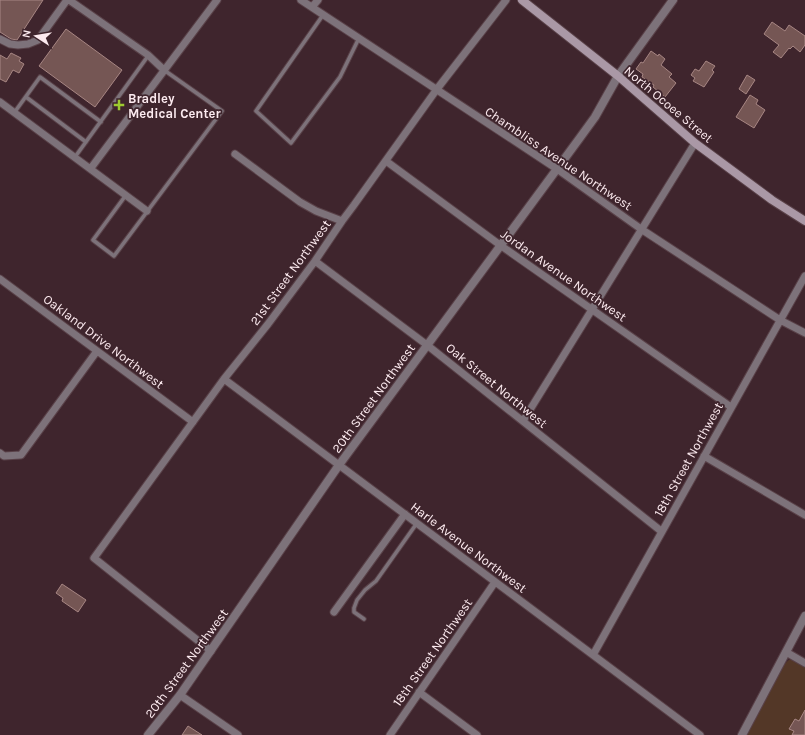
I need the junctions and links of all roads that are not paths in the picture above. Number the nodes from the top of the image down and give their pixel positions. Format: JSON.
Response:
{"nodes":[{"id":1,"x":68,"y":0,"type":"edge"},
{"id":2,"x":217,"y":0,"type":"edge"},
{"id":3,"x":301,"y":0,"type":"edge"},
{"id":4,"x":318,"y":0,"type":"edge"},
{"id":5,"x":506,"y":0,"type":"edge"},
{"id":6,"x":522,"y":0,"type":"edge"},
{"id":7,"x":673,"y":0,"type":"edge"},
{"id":8,"x":312,"y":7,"type":"junction"},
{"id":9,"x":324,"y":15,"type":"junction"},
{"id":10,"x":359,"y":38,"type":"junction"},
{"id":11,"x":0,"y":39,"type":"edge"},
{"id":12,"x":148,"y":55,"type":"junction"},
{"id":13,"x":164,"y":70,"type":"junction"},
{"id":14,"x":618,"y":76,"type":"junction"},
{"id":15,"x":437,"y":89,"type":"junction"},
{"id":16,"x":26,"y":97,"type":"junction"},
{"id":17,"x":0,"y":102,"type":"edge"},
{"id":18,"x":14,"y":113,"type":"junction"},
{"id":19,"x":101,"y":122,"type":"junction"},
{"id":20,"x":86,"y":142,"type":"junction"},
{"id":21,"x":695,"y":142,"type":"junction"},
{"id":22,"x":235,"y":154,"type":"dead end"},
{"id":23,"x":75,"y":157,"type":"junction"},
{"id":24,"x":386,"y":161,"type":"junction"},
{"id":25,"x":91,"y":168,"type":"junction"},
{"id":26,"x":557,"y":169,"type":"junction"},
{"id":27,"x":126,"y":195,"type":"junction"},
{"id":28,"x":147,"y":211,"type":"junction"},
{"id":29,"x":342,"y":221,"type":"junction"},
{"id":30,"x":805,"y":221,"type":"edge"},
{"id":31,"x":641,"y":228,"type":"junction"},
{"id":32,"x":500,"y":245,"type":"junction"},
{"id":33,"x":315,"y":261,"type":"junction"},
{"id":34,"x":805,"y":276,"type":"edge"},
{"id":35,"x":0,"y":279,"type":"edge"},
{"id":36,"x":592,"y":310,"type":"junction"},
{"id":37,"x":780,"y":320,"type":"junction"},
{"id":38,"x":805,"y":334,"type":"edge"},
{"id":39,"x":427,"y":345,"type":"junction"},
{"id":40,"x":97,"y":351,"type":"junction"},
{"id":41,"x":224,"y":379,"type":"junction"},
{"id":42,"x":731,"y":407,"type":"junction"},
{"id":43,"x":193,"y":422,"type":"junction"},
{"id":44,"x":523,"y":422,"type":"junction"},
{"id":45,"x":0,"y":453,"type":"edge"},
{"id":46,"x":704,"y":456,"type":"junction"},
{"id":47,"x":340,"y":465,"type":"junction"},
{"id":48,"x":405,"y":514,"type":"junction"},
{"id":49,"x":805,"y":515,"type":"edge"},
{"id":50,"x":417,"y":523,"type":"junction"},
{"id":51,"x":661,"y":531,"type":"junction"},
{"id":52,"x":495,"y":582,"type":"junction"},
{"id":53,"x":334,"y":612,"type":"dead end"},
{"id":54,"x":805,"y":616,"type":"edge"},
{"id":55,"x":364,"y":619,"type":"dead end"},
{"id":56,"x":211,"y":651,"type":"junction"},
{"id":57,"x":786,"y":652,"type":"junction"},
{"id":58,"x":592,"y":655,"type":"junction"},
{"id":59,"x":805,"y":663,"type":"edge"},
{"id":60,"x":419,"y":692,"type":"junction"},
{"id":61,"x":180,"y":695,"type":"junction"},
{"id":62,"x":148,"y":735,"type":"edge"},
{"id":63,"x":238,"y":735,"type":"edge"},
{"id":64,"x":390,"y":735,"type":"edge"},
{"id":65,"x":477,"y":735,"type":"edge"},
{"id":66,"x":700,"y":735,"type":"edge"},
{"id":67,"x":742,"y":735,"type":"edge"}],
"edges":[{"from":1,"to":11,"type":"street"},
{"from":1,"to":12,"type":"street"},
{"from":2,"to":13,"type":"street"},
{"from":3,"to":8,"type":"street","name":"Chambliss Avenue Northwest"},
{"from":4,"to":8,"type":"street"},
{"from":5,"to":15,"type":"street","name":"21st Street Northwest"},
{"from":6,"to":14,"type":"main road","name":"North Ocoee Street"},
{"from":7,"to":14,"type":"street","name":"20th Street Northwest"},
{"from":8,"to":9,"type":"street","name":"Chambliss Avenue Northwest"},
{"from":9,"to":10,"type":"street","name":"Chambliss Avenue Northwest"},
{"from":9,"to":10,"type":"lane"},
{"from":10,"to":15,"type":"street","name":"Chambliss Avenue Northwest"},
{"from":12,"to":13,"type":"street"},
{"from":12,"to":19,"type":"lane"},
{"from":13,"to":25,"type":"street"},
{"from":13,"to":28,"type":"lane"},
{"from":14,"to":21,"type":"main road","name":"North Ocoee Street"},
{"from":14,"to":26,"type":"street","name":"20th Street Northwest"},
{"from":15,"to":24,"type":"street","name":"21st Street Northwest"},
{"from":15,"to":26,"type":"street","name":"Chambliss Avenue Northwest"},
{"from":16,"to":18,"type":"lane"},
{"from":16,"to":19,"type":"lane"},
{"from":16,"to":20,"type":"lane"},
{"from":17,"to":18,"type":"street"},
{"from":18,"to":23,"type":"street"},
{"from":19,"to":20,"type":"lane"},
{"from":20,"to":23,"type":"lane"},
{"from":21,"to":30,"type":"main road","name":"North Ocoee Street"},
{"from":21,"to":31,"type":"street"},
{"from":22,"to":29,"type":"street"},
{"from":23,"to":25,"type":"street"},
{"from":24,"to":29,"type":"street","name":"21st Street Northwest"},
{"from":24,"to":32,"type":"street","name":"Jordan Avenue Northwest"},
{"from":25,"to":27,"type":"street"},
{"from":26,"to":31,"type":"street","name":"Chambliss Avenue Northwest"},
{"from":26,"to":32,"type":"street","name":"20th Street Northwest"},
{"from":27,"to":28,"type":"street"},
{"from":27,"to":28,"type":"lane"},
{"from":29,"to":33,"type":"street","name":"21st Street Northwest"},
{"from":31,"to":36,"type":"street"},
{"from":31,"to":37,"type":"street","name":"Chambliss Avenue Northwest"},
{"from":32,"to":36,"type":"street","name":"Jordan Avenue Northwest"},
{"from":32,"to":39,"type":"street","name":"20th Street Northwest"},
{"from":33,"to":39,"type":"street","name":"Oak Street Northwest"},
{"from":33,"to":41,"type":"street","name":"21st Street Northwest"},
{"from":34,"to":37,"type":"street","name":"18th Street Northwest"},
{"from":35,"to":40,"type":"street","name":"Oakland Drive Northwest"},
{"from":36,"to":42,"type":"street","name":"Jordan Avenue Northwest"},
{"from":36,"to":44,"type":"street"},
{"from":37,"to":38,"type":"street","name":"Chambliss Avenue Northwest"},
{"from":37,"to":42,"type":"street","name":"18th Street Northwest"},
{"from":39,"to":44,"type":"street","name":"Oak Street Northwest"},
{"from":39,"to":47,"type":"street","name":"20th Street Northwest"},
{"from":40,"to":43,"type":"street","name":"Oakland Drive Northwest"},
{"from":40,"to":45,"type":"street"},
{"from":41,"to":43,"type":"street","name":"21st Street Northwest"},
{"from":41,"to":47,"type":"street","name":"Harle Avenue Northwest"},
{"from":42,"to":46,"type":"street","name":"18th Street Northwest"},
{"from":43,"to":56,"type":"street","name":"21st Street Northwest"},
{"from":44,"to":51,"type":"street","name":"Oak Street Northwest"},
{"from":46,"to":49,"type":"street"},
{"from":46,"to":51,"type":"street","name":"18th Street Northwest"},
{"from":47,"to":48,"type":"street","name":"Harle Avenue Northwest"},
{"from":47,"to":56,"type":"street","name":"20th Street Northwest"},
{"from":48,"to":50,"type":"street","name":"Harle Avenue Northwest"},
{"from":48,"to":53,"type":"street"},
{"from":50,"to":52,"type":"street","name":"Harle Avenue Northwest"},
{"from":50,"to":55,"type":"lane"},
{"from":51,"to":58,"type":"street","name":"18th Street Northwest"},
{"from":52,"to":58,"type":"street","name":"Harle Avenue Northwest"},
{"from":52,"to":60,"type":"street","name":"18th Street Northwest"},
{"from":54,"to":57,"type":"street"},
{"from":56,"to":61,"type":"street","name":"20th Street Northwest"},
{"from":57,"to":59,"type":"street"},
{"from":57,"to":67,"type":"street"},
{"from":58,"to":66,"type":"street","name":"Harle Avenue Northwest"},
{"from":60,"to":64,"type":"street","name":"18th Street Northwest"},
{"from":60,"to":65,"type":"street"},
{"from":61,"to":62,"type":"street","name":"20th Street Northwest"},
{"from":61,"to":63,"type":"street"}]}
